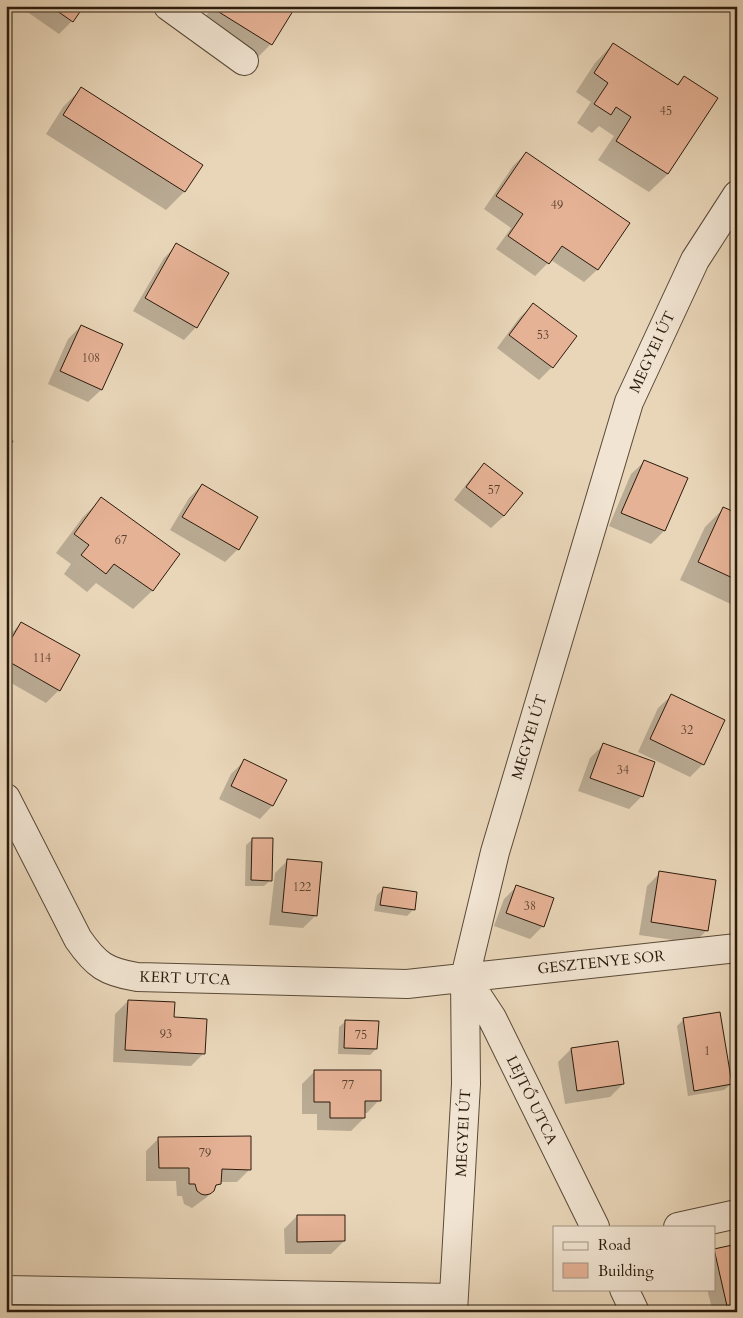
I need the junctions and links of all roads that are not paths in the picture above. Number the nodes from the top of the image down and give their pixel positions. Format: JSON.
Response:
{"nodes":[{"id":1,"x":168,"y":6,"type":"edge"},
{"id":2,"x":244,"y":61,"type":"dead end"},
{"id":3,"x":737,"y":195,"type":"edge"},
{"id":4,"x":6,"y":798,"type":"edge"},
{"id":5,"x":737,"y":948,"type":"edge"},
{"id":6,"x":464,"y":977,"type":"junction"},
{"id":7,"x":737,"y":1214,"type":"edge"},
{"id":8,"x":595,"y":1226,"type":"edge"},
{"id":9,"x":683,"y":1226,"type":"edge"},
{"id":10,"x":6,"y":1290,"type":"edge"},
{"id":11,"x":624,"y":1290,"type":"edge"},
{"id":12,"x":453,"y":1305,"type":"edge"},
{"id":13,"x":634,"y":1312,"type":"edge"}],
"edges":[{"from":1,"to":2,"type":"street"},
{"from":3,"to":6,"type":"street","name":"MEGYEI ÚT"},
{"from":4,"to":6,"type":"street","name":"KERT UTCA"},
{"from":5,"to":6,"type":"street","name":"GESZTENYE SOR"},
{"from":6,"to":8,"type":"street","name":"LEJTŐ UTCA"},
{"from":6,"to":12,"type":"street","name":"MEGYEI ÚT"},
{"from":7,"to":9,"type":"street"},
{"from":10,"to":12,"type":"street"},
{"from":11,"to":13,"type":"street"}]}
